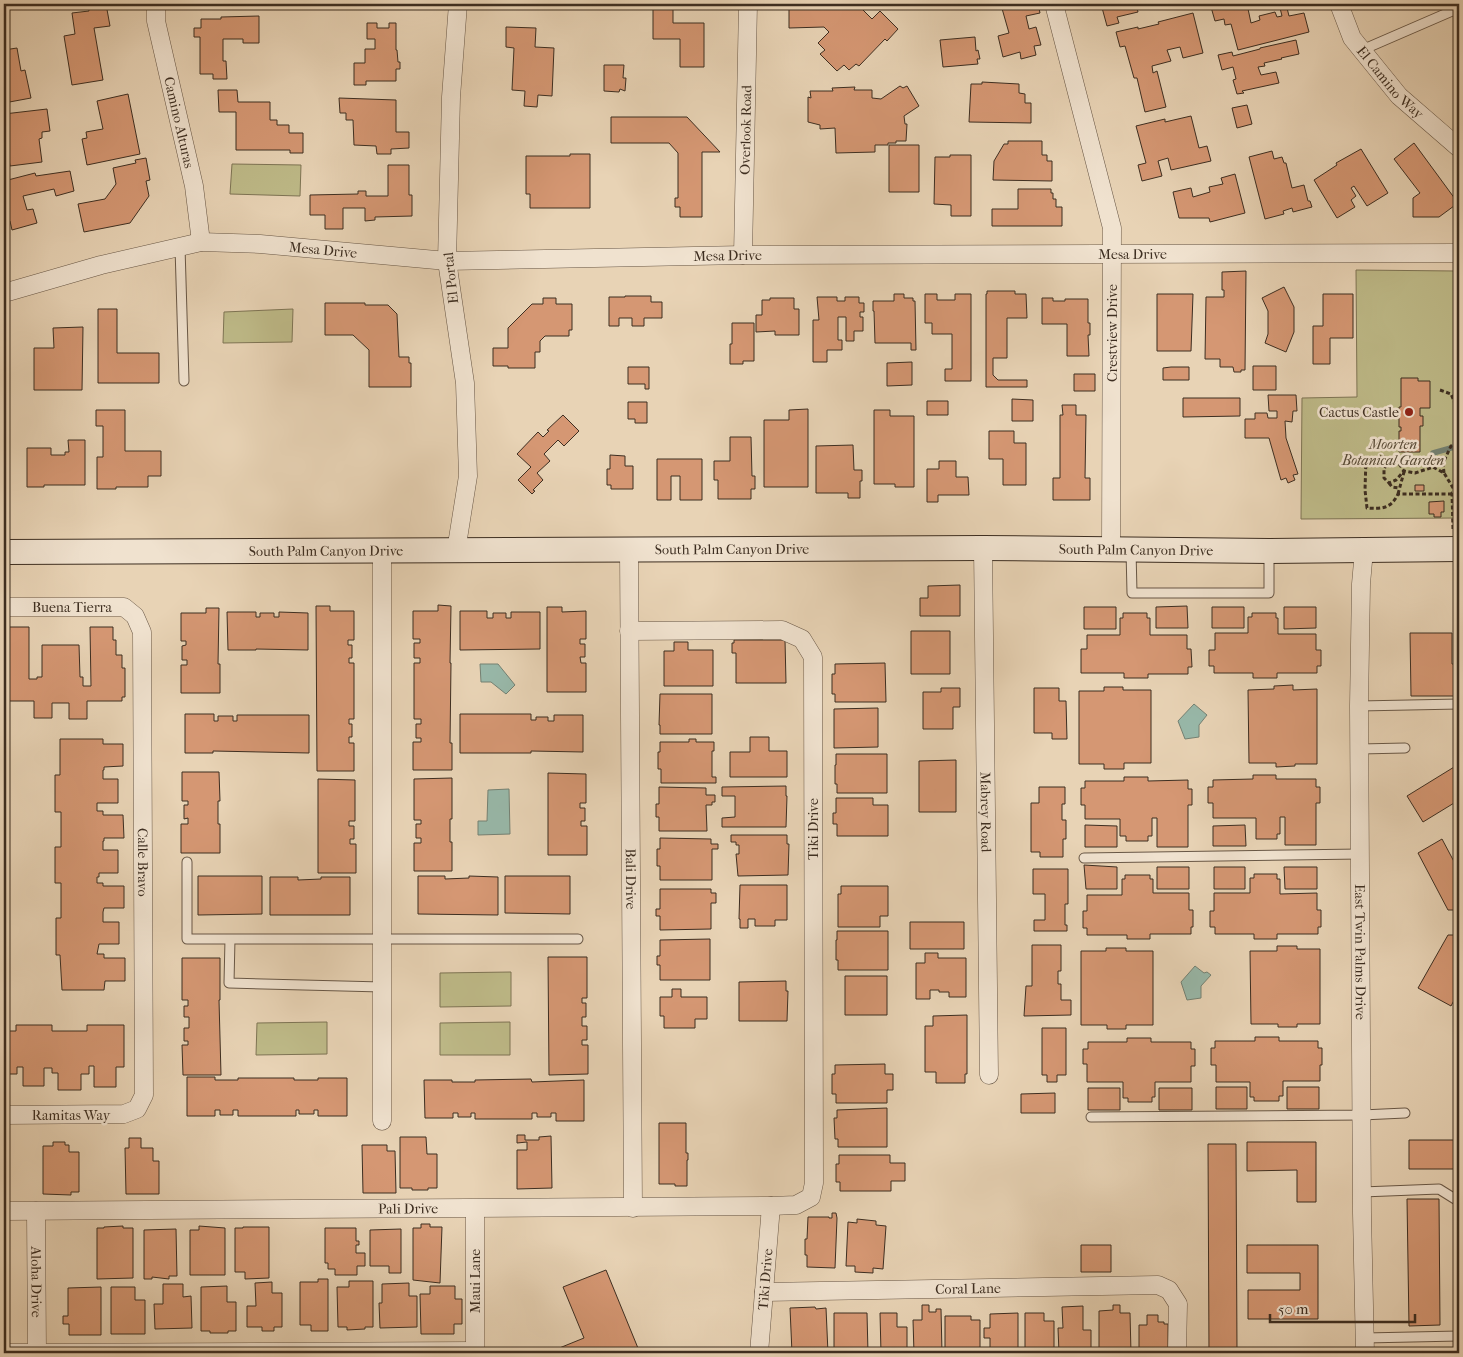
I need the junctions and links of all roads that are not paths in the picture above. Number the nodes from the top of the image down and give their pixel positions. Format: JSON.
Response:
{"nodes":[{"id":1,"x":156,"y":4,"type":"edge"},
{"id":2,"x":458,"y":4,"type":"edge"},
{"id":3,"x":748,"y":4,"type":"edge"},
{"id":4,"x":1054,"y":4,"type":"edge"},
{"id":5,"x":1339,"y":4,"type":"edge"},
{"id":6,"x":1459,"y":8,"type":"edge"},
{"id":7,"x":1362,"y":50,"type":"junction"},
{"id":8,"x":1459,"y":148,"type":"edge"},
{"id":9,"x":201,"y":242,"type":"junction"},
{"id":10,"x":180,"y":247,"type":"junction"},
{"id":11,"x":1459,"y":253,"type":"edge"},
{"id":12,"x":1113,"y":254,"type":"junction"},
{"id":13,"x":743,"y":255,"type":"junction"},
{"id":14,"x":447,"y":262,"type":"junction"},
{"id":15,"x":4,"y":293,"type":"edge"},
{"id":16,"x":184,"y":381,"type":"dead end"},
{"id":17,"x":983,"y":548,"type":"junction"},
{"id":18,"x":1121,"y":549,"type":"junction"},
{"id":19,"x":1457,"y":549,"type":"edge"},
{"id":20,"x":629,"y":550,"type":"junction"},
{"id":21,"x":1364,"y":550,"type":"junction"},
{"id":22,"x":382,"y":551,"type":"junction"},
{"id":23,"x":456,"y":551,"type":"junction"},
{"id":24,"x":1269,"y":551,"type":"junction"},
{"id":25,"x":4,"y":552,"type":"edge"},
{"id":26,"x":4,"y":607,"type":"edge"},
{"id":27,"x":135,"y":616,"type":"joint"},
{"id":28,"x":628,"y":630,"type":"junction"},
{"id":29,"x":1459,"y":704,"type":"edge"},
{"id":30,"x":1359,"y":706,"type":"junction"},
{"id":31,"x":1405,"y":748,"type":"dead end"},
{"id":32,"x":1360,"y":749,"type":"junction"},
{"id":33,"x":1361,"y":854,"type":"junction"},
{"id":34,"x":1084,"y":858,"type":"dead end"},
{"id":35,"x":187,"y":862,"type":"dead end"},
{"id":36,"x":230,"y":939,"type":"junction"},
{"id":37,"x":578,"y":939,"type":"dead end"},
{"id":38,"x":381,"y":940,"type":"junction"},
{"id":39,"x":382,"y":987,"type":"junction"},
{"id":40,"x":989,"y":1075,"type":"dead end"},
{"id":41,"x":137,"y":1109,"type":"joint"},
{"id":42,"x":1405,"y":1113,"type":"dead end"},
{"id":43,"x":4,"y":1115,"type":"edge"},
{"id":44,"x":1362,"y":1115,"type":"junction"},
{"id":45,"x":1091,"y":1117,"type":"dead end"},
{"id":46,"x":382,"y":1121,"type":"dead end"},
{"id":47,"x":1362,"y":1192,"type":"junction"},
{"id":48,"x":811,"y":1197,"type":"joint"},
{"id":49,"x":1459,"y":1199,"type":"edge"},
{"id":50,"x":771,"y":1206,"type":"junction"},
{"id":51,"x":633,"y":1208,"type":"junction"},
{"id":52,"x":475,"y":1209,"type":"junction"},
{"id":53,"x":4,"y":1211,"type":"edge"},
{"id":54,"x":36,"y":1211,"type":"junction"},
{"id":55,"x":764,"y":1292,"type":"junction"},
{"id":56,"x":1459,"y":1336,"type":"edge"},
{"id":57,"x":1365,"y":1346,"type":"edge"},
{"id":58,"x":324,"y":1352,"type":"edge"},
{"id":59,"x":476,"y":1352,"type":"edge"},
{"id":60,"x":4,"y":1353,"type":"edge"},
{"id":61,"x":37,"y":1353,"type":"edge"},
{"id":62,"x":182,"y":1353,"type":"edge"},
{"id":63,"x":759,"y":1353,"type":"edge"},
{"id":64,"x":1177,"y":1353,"type":"edge"}],
"edges":[{"from":1,"to":9,"type":"street","name":"Camino Alturas"},
{"from":2,"to":14,"type":"street","name":"El Portal"},
{"from":3,"to":13,"type":"street","name":"Overlook Road"},
{"from":4,"to":12,"type":"street","name":"Crestview Drive"},
{"from":5,"to":7,"type":"street","name":"El Camino Way"},
{"from":6,"to":7,"type":"lane"},
{"from":7,"to":8,"type":"street","name":"El Camino Way"},
{"from":9,"to":10,"type":"street","name":"Mesa Drive"},
{"from":9,"to":14,"type":"street","name":"Mesa Drive"},
{"from":10,"to":15,"type":"street","name":"Mesa Drive"},
{"from":10,"to":16,"type":"lane"},
{"from":11,"to":12,"type":"street","name":"Mesa Drive"},
{"from":12,"to":13,"type":"street","name":"Mesa Drive"},
{"from":12,"to":18,"type":"street","name":"Crestview Drive"},
{"from":13,"to":14,"type":"street","name":"Mesa Drive"},
{"from":14,"to":23,"type":"street","name":"El Portal"},
{"from":17,"to":18,"type":"street","name":"South Palm Canyon Drive"},
{"from":17,"to":20,"type":"street","name":"South Palm Canyon Drive"},
{"from":17,"to":40,"type":"street","name":"Mabrey Road"},
{"from":18,"to":24,"type":"street","name":"South Palm Canyon Drive"},
{"from":18,"to":24,"type":"lane"},
{"from":19,"to":21,"type":"street","name":"South Palm Canyon Drive"},
{"from":20,"to":23,"type":"street","name":"South Palm Canyon Drive"},
{"from":20,"to":28,"type":"street","name":"Bali Drive"},
{"from":21,"to":24,"type":"street","name":"South Palm Canyon Drive"},
{"from":21,"to":30,"type":"street","name":"East Twin Palms Drive"},
{"from":22,"to":23,"type":"street","name":"South Palm Canyon Drive"},
{"from":22,"to":25,"type":"street","name":"South Palm Canyon Drive"},
{"from":22,"to":38,"type":"street"},
{"from":26,"to":27,"type":"street","name":"Buena Tierra"},
{"from":27,"to":41,"type":"street","name":"Calle Bravo"},
{"from":28,"to":48,"type":"street","name":"Tiki Drive"},
{"from":28,"to":51,"type":"street","name":"Bali Drive"},
{"from":29,"to":30,"type":"lane"},
{"from":30,"to":32,"type":"street","name":"East Twin Palms Drive"},
{"from":31,"to":32,"type":"lane"},
{"from":32,"to":33,"type":"street","name":"East Twin Palms Drive"},
{"from":33,"to":34,"type":"lane"},
{"from":33,"to":44,"type":"street","name":"East Twin Palms Drive"},
{"from":35,"to":36,"type":"lane"},
{"from":36,"to":38,"type":"lane"},
{"from":36,"to":39,"type":"lane"},
{"from":37,"to":38,"type":"lane"},
{"from":38,"to":39,"type":"street"},
{"from":39,"to":46,"type":"street"},
{"from":41,"to":43,"type":"street","name":"Ramitas Way"},
{"from":42,"to":44,"type":"lane"},
{"from":44,"to":45,"type":"lane"},
{"from":44,"to":47,"type":"street","name":"East Twin Palms Drive"},
{"from":47,"to":49,"type":"lane"},
{"from":47,"to":57,"type":"street","name":"East Twin Palms Drive"},
{"from":48,"to":50,"type":"street","name":"Pali Drive"},
{"from":50,"to":51,"type":"street","name":"Pali Drive"},
{"from":50,"to":55,"type":"street","name":"Tiki Drive"},
{"from":51,"to":52,"type":"street","name":"Pali Drive"},
{"from":52,"to":54,"type":"street","name":"Pali Drive"},
{"from":52,"to":59,"type":"street","name":"Maui Lane"},
{"from":53,"to":54,"type":"street","name":"Pali Drive"},
{"from":54,"to":61,"type":"street","name":"Aloha Drive"},
{"from":55,"to":63,"type":"street","name":"Tiki Drive"},
{"from":55,"to":64,"type":"street","name":"Coral Lane"},
{"from":56,"to":57,"type":"lane"},
{"from":58,"to":59,"type":"street"},
{"from":58,"to":62,"type":"street"},
{"from":60,"to":61,"type":"street"},
{"from":61,"to":62,"type":"street"}]}
